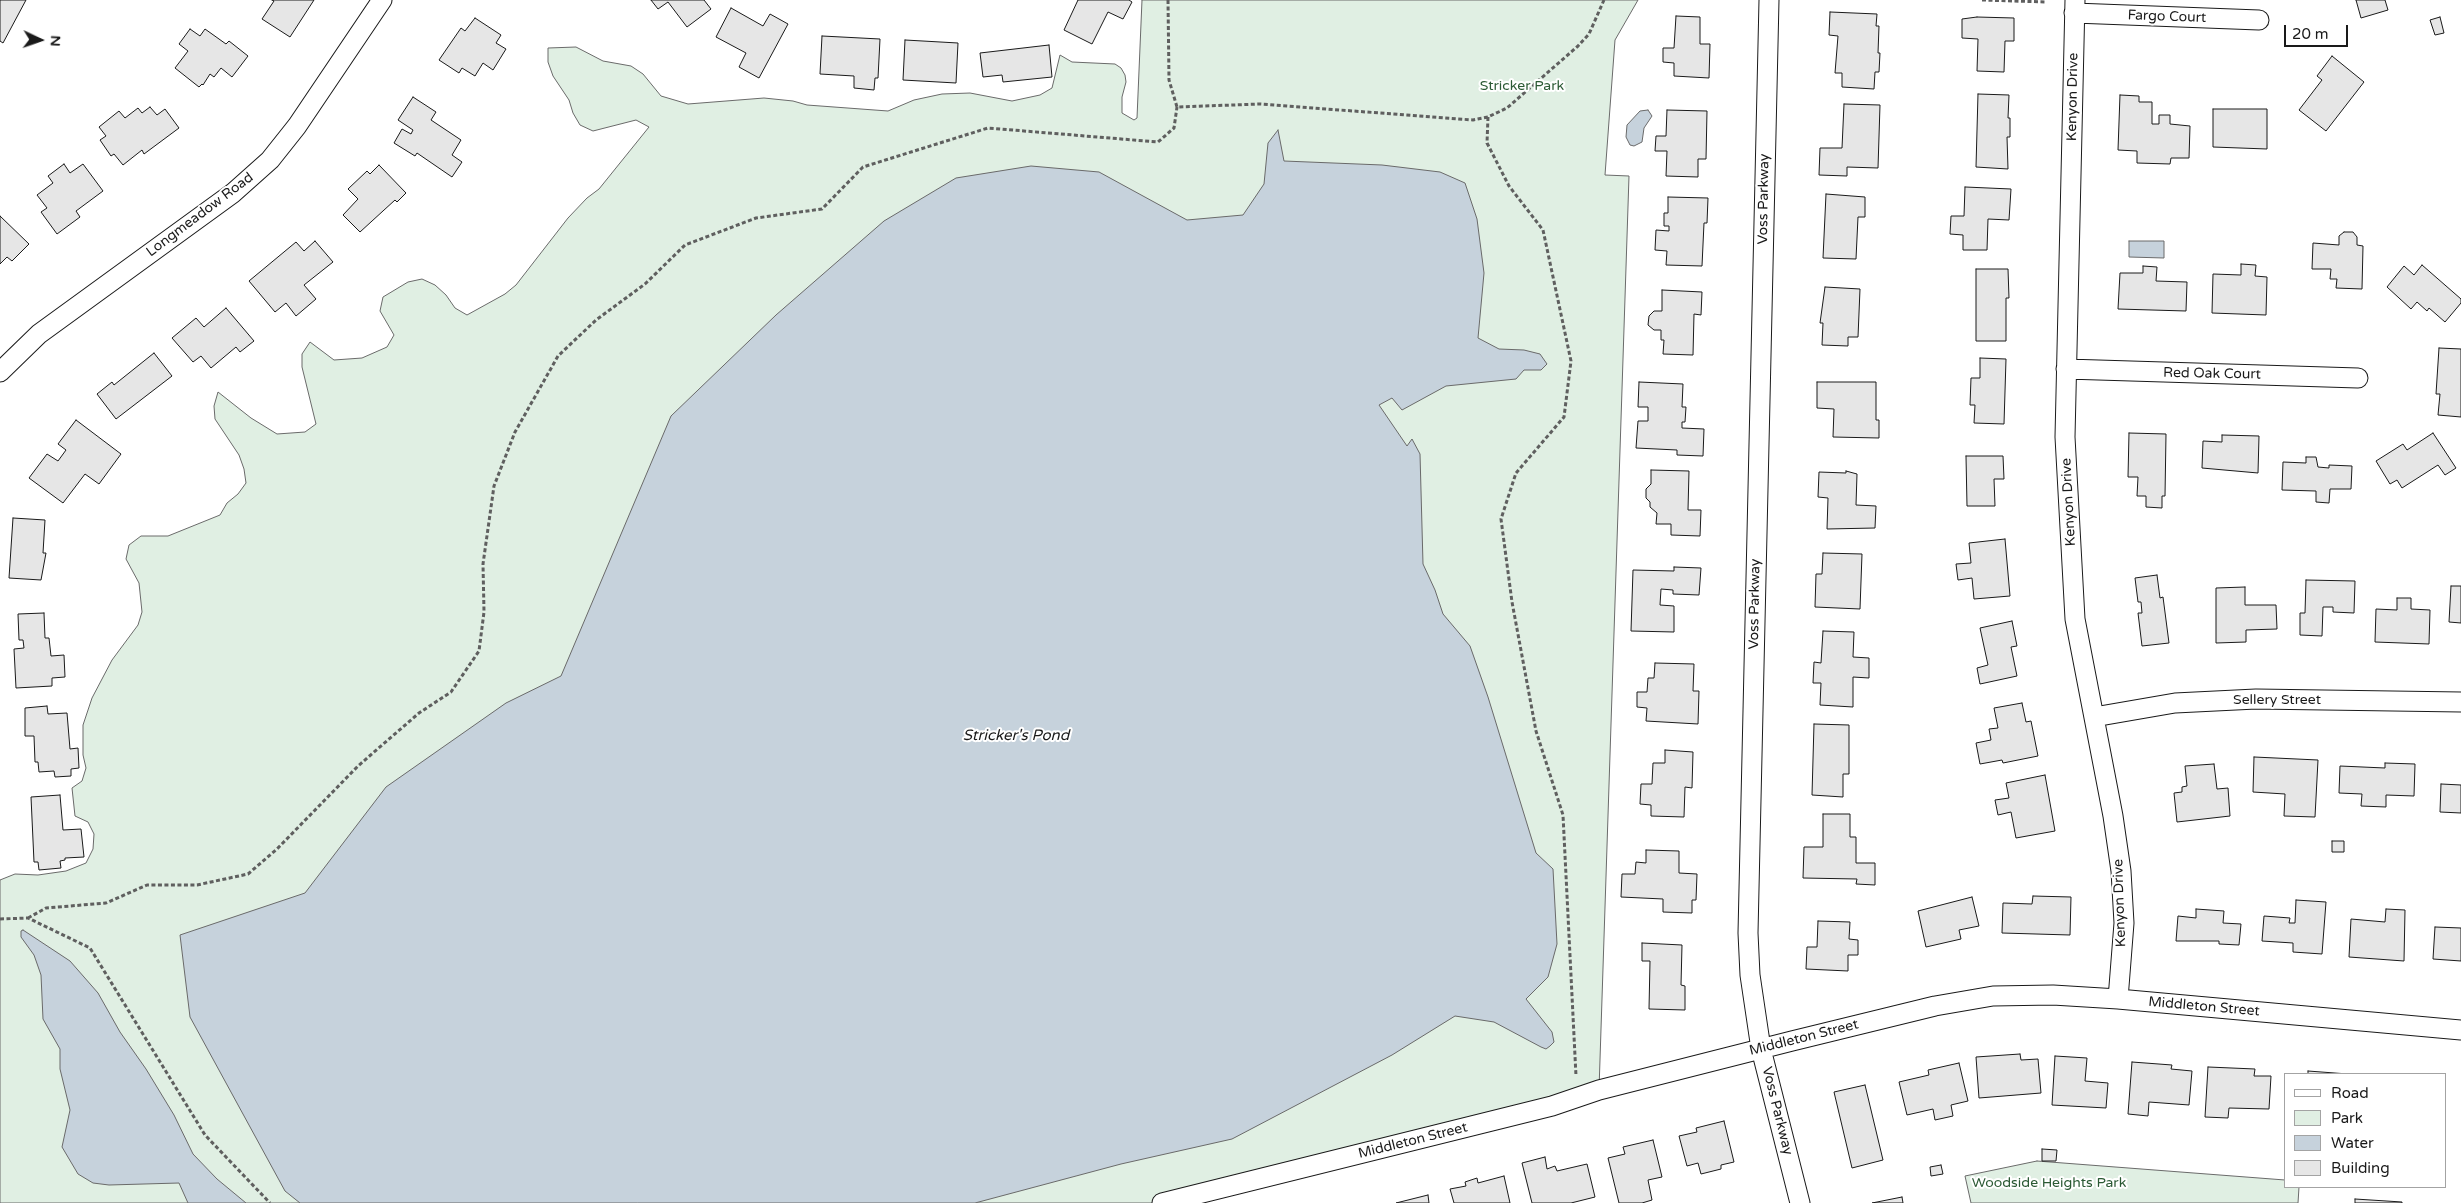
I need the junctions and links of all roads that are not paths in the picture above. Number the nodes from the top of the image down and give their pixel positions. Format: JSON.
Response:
{"nodes":[{"id":1,"x":382,"y":0,"type":"edge"},
{"id":2,"x":1768,"y":0,"type":"edge"},
{"id":3,"x":2075,"y":7,"type":"edge"},
{"id":4,"x":2259,"y":20,"type":"dead end"},
{"id":5,"x":2066,"y":369,"type":"junction"},
{"id":6,"x":0,"y":372,"type":"edge"},
{"id":7,"x":2358,"y":378,"type":"dead end"},
{"id":8,"x":2461,"y":702,"type":"edge"},
{"id":9,"x":2094,"y":717,"type":"junction"},
{"id":10,"x":2118,"y":999,"type":"junction"},
{"id":11,"x":2461,"y":1030,"type":"edge"},
{"id":12,"x":1761,"y":1049,"type":"junction"},
{"id":13,"x":1162,"y":1203,"type":"edge"},
{"id":14,"x":1800,"y":1203,"type":"edge"}],
"edges":[{"from":1,"to":6,"type":"street","name":"Longmeadow Road"},
{"from":2,"to":12,"type":"street","name":"Voss Parkway"},
{"from":3,"to":4,"type":"street","name":"Fargo Court"},
{"from":3,"to":5,"type":"street","name":"Kenyon Drive"},
{"from":5,"to":7,"type":"street","name":"Red Oak Court"},
{"from":5,"to":9,"type":"street","name":"Kenyon Drive"},
{"from":8,"to":9,"type":"street","name":"Sellery Street"},
{"from":9,"to":10,"type":"street","name":"Kenyon Drive"},
{"from":10,"to":11,"type":"street","name":"Middleton Street"},
{"from":10,"to":12,"type":"street","name":"Middleton Street"},
{"from":12,"to":13,"type":"street","name":"Middleton Street"},
{"from":12,"to":14,"type":"street","name":"Voss Parkway"}]}
